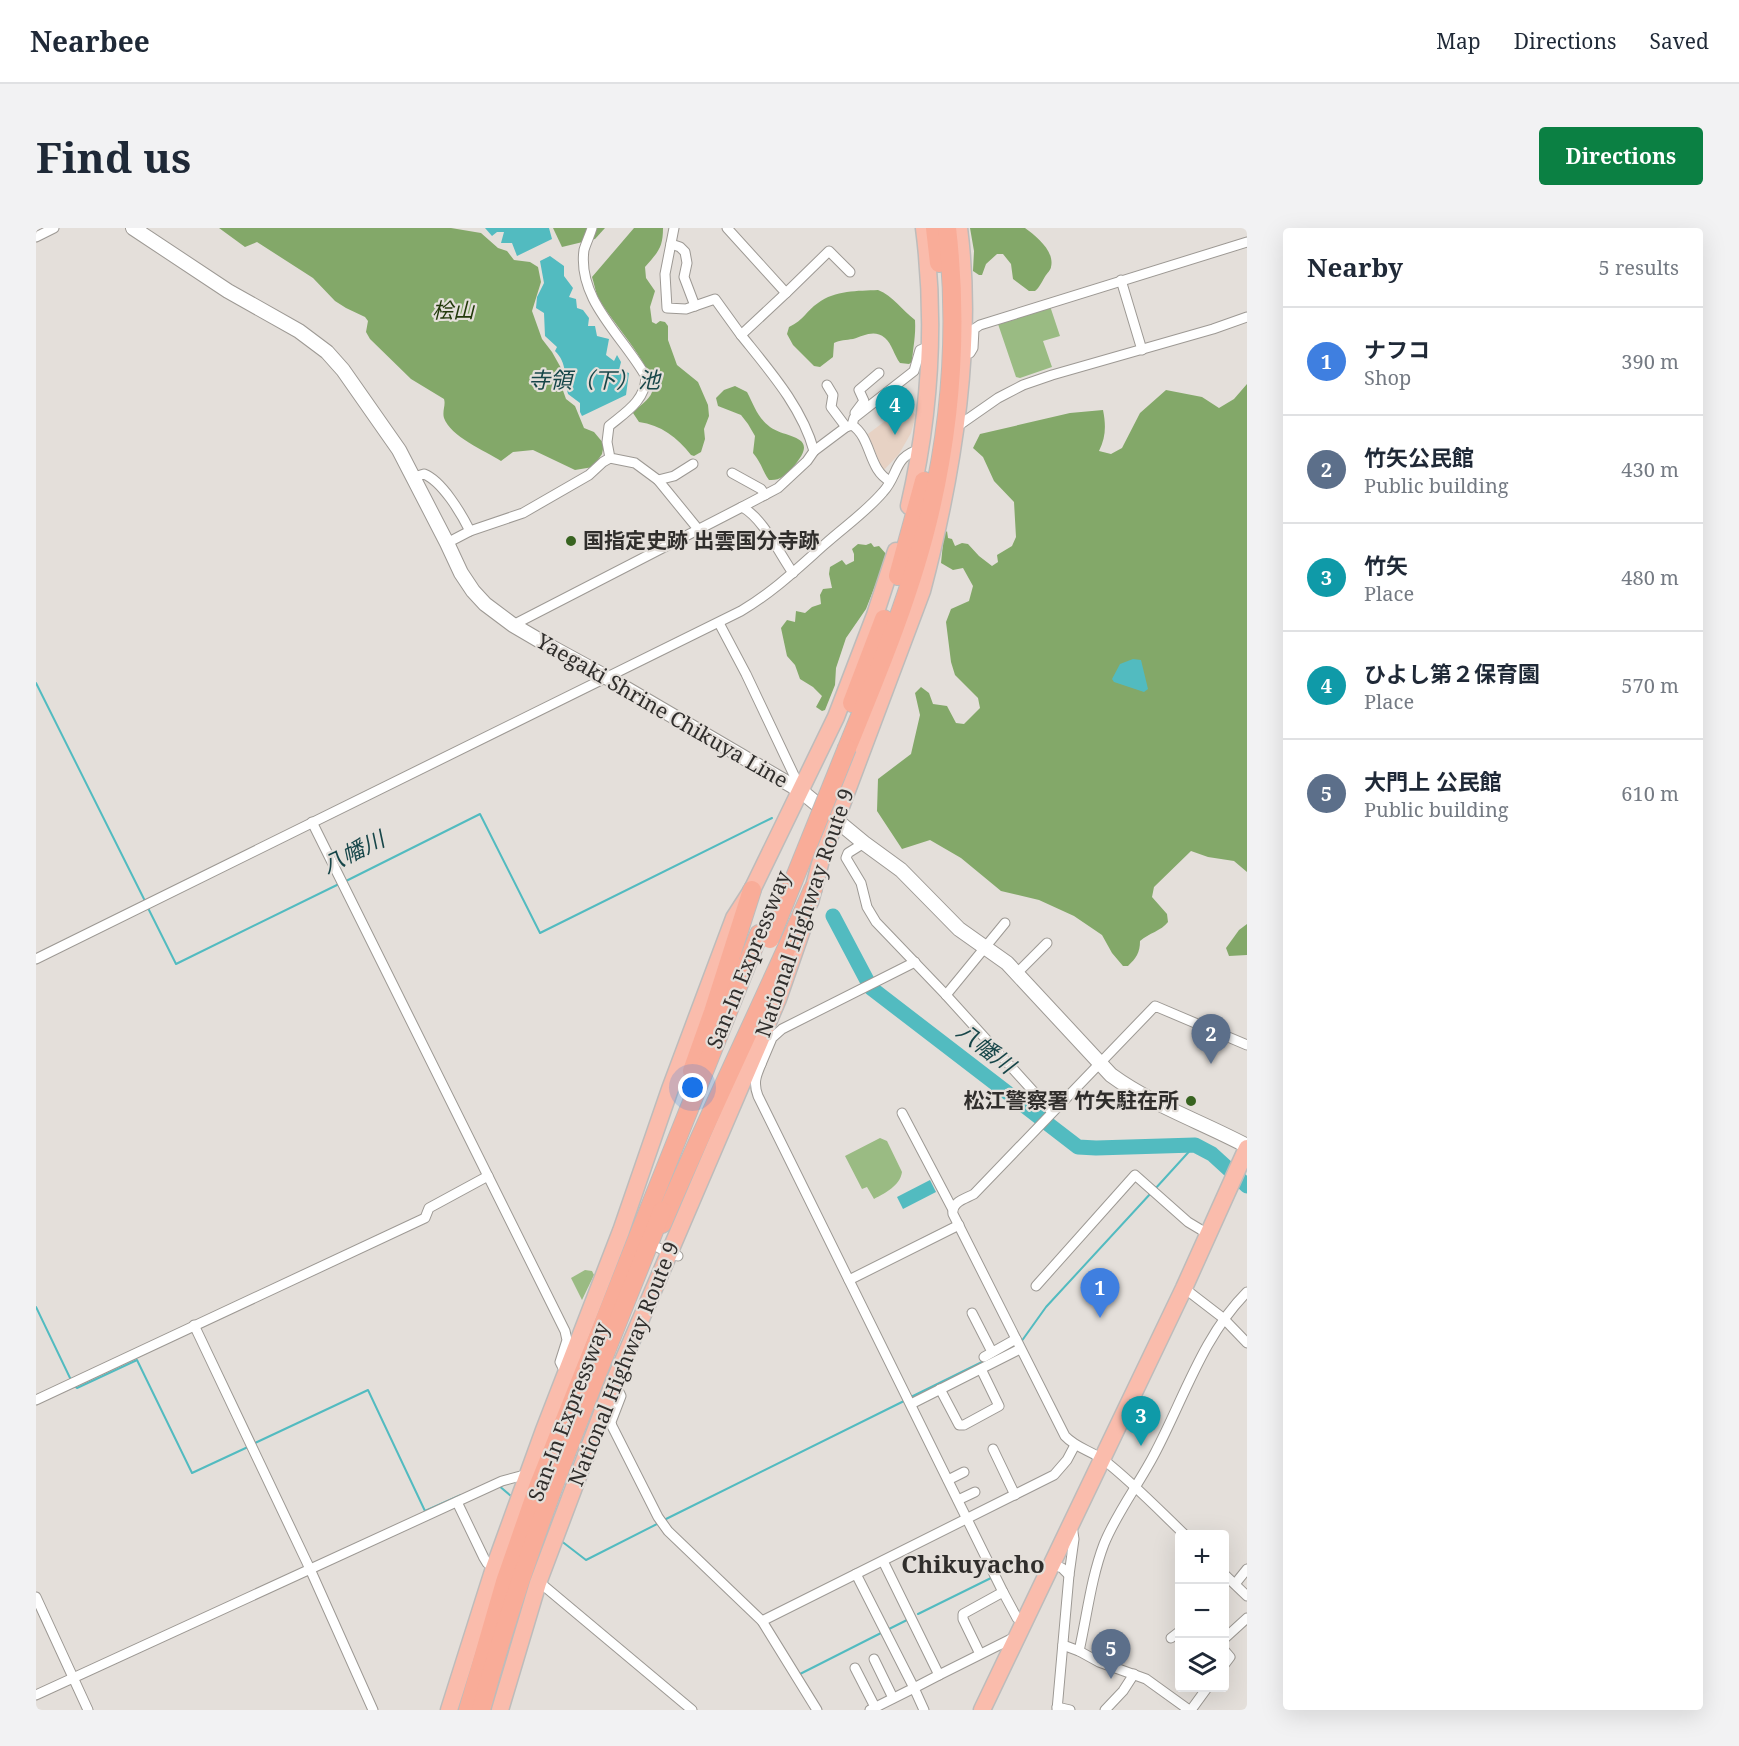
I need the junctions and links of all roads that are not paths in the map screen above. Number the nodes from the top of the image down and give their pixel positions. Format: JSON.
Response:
{"nodes":[{"id":1,"x":54,"y":228,"type":"edge"},
{"id":2,"x":133,"y":228,"type":"edge"},
{"id":3,"x":592,"y":228,"type":"edge"},
{"id":4,"x":674,"y":228,"type":"edge"},
{"id":5,"x":727,"y":228,"type":"edge"},
{"id":6,"x":924,"y":228,"type":"edge"},
{"id":7,"x":934,"y":228,"type":"edge"},
{"id":8,"x":948,"y":228,"type":"edge"},
{"id":9,"x":959,"y":228,"type":"edge"},
{"id":10,"x":36,"y":237,"type":"edge"},
{"id":11,"x":1247,"y":242,"type":"edge"},
{"id":12,"x":671,"y":244,"type":"junction"},
{"id":13,"x":850,"y":272,"type":"dead end"},
{"id":14,"x":1121,"y":280,"type":"junction"},
{"id":15,"x":786,"y":292,"type":"junction"},
{"id":16,"x":695,"y":306,"type":"junction"},
{"id":17,"x":1247,"y":317,"type":"edge"},
{"id":18,"x":741,"y":335,"type":"junction"},
{"id":19,"x":930,"y":346,"type":"junction"},
{"id":20,"x":1142,"y":350,"type":"junction"},
{"id":21,"x":962,"y":354,"type":"junction"},
{"id":22,"x":879,"y":373,"type":"dead end"},
{"id":23,"x":827,"y":385,"type":"dead end"},
{"id":24,"x":851,"y":423,"type":"junction"},
{"id":25,"x":955,"y":428,"type":"junction"},
{"id":26,"x":921,"y":449,"type":"junction"},
{"id":27,"x":814,"y":451,"type":"junction"},
{"id":28,"x":610,"y":458,"type":"junction"},
{"id":29,"x":693,"y":464,"type":"dead end"},
{"id":30,"x":732,"y":473,"type":"dead end"},
{"id":31,"x":414,"y":477,"type":"junction"},
{"id":32,"x":658,"y":480,"type":"junction"},
{"id":33,"x":890,"y":482,"type":"junction"},
{"id":34,"x":765,"y":495,"type":"junction"},
{"id":35,"x":742,"y":507,"type":"junction"},
{"id":36,"x":698,"y":529,"type":"junction"},
{"id":37,"x":470,"y":531,"type":"junction"},
{"id":38,"x":447,"y":543,"type":"junction"},
{"id":39,"x":793,"y":573,"type":"junction"},
{"id":40,"x":719,"y":622,"type":"junction"},
{"id":41,"x":513,"y":625,"type":"junction"},
{"id":42,"x":608,"y":678,"type":"junction"},
{"id":43,"x":842,"y":746,"type":"junction"},
{"id":44,"x":801,"y":791,"type":"junction"},
{"id":45,"x":837,"y":819,"type":"junction"},
{"id":46,"x":312,"y":822,"type":"junction"},
{"id":47,"x":864,"y":843,"type":"junction"},
{"id":48,"x":813,"y":889,"type":"junction"},
{"id":49,"x":752,"y":890,"type":"junction"},
{"id":50,"x":1005,"y":923,"type":"dead end"},
{"id":51,"x":765,"y":936,"type":"junction"},
{"id":52,"x":1047,"y":943,"type":"dead end"},
{"id":53,"x":987,"y":947,"type":"junction"},
{"id":54,"x":36,"y":959,"type":"edge"},
{"id":55,"x":915,"y":962,"type":"junction"},
{"id":56,"x":1017,"y":973,"type":"junction"},
{"id":57,"x":946,"y":995,"type":"junction"},
{"id":58,"x":1247,"y":1045,"type":"edge"},
{"id":59,"x":757,"y":1062,"type":"junction"},
{"id":60,"x":1099,"y":1063,"type":"junction"},
{"id":61,"x":902,"y":1113,"type":"dead end"},
{"id":62,"x":1047,"y":1118,"type":"junction"},
{"id":63,"x":1247,"y":1147,"type":"edge"},
{"id":64,"x":488,"y":1176,"type":"junction"},
{"id":65,"x":952,"y":1208,"type":"junction"},
{"id":66,"x":959,"y":1225,"type":"junction"},
{"id":67,"x":1208,"y":1234,"type":"junction"},
{"id":68,"x":630,"y":1257,"type":"junction"},
{"id":69,"x":849,"y":1280,"type":"junction"},
{"id":70,"x":1036,"y":1286,"type":"dead end"},
{"id":71,"x":1184,"y":1288,"type":"junction"},
{"id":72,"x":1247,"y":1292,"type":"edge"},
{"id":73,"x":972,"y":1312,"type":"dead end"},
{"id":74,"x":619,"y":1318,"type":"junction"},
{"id":75,"x":1223,"y":1318,"type":"junction"},
{"id":76,"x":194,"y":1325,"type":"junction"},
{"id":77,"x":1247,"y":1343,"type":"edge"},
{"id":78,"x":1018,"y":1344,"type":"junction"},
{"id":79,"x":981,"y":1369,"type":"junction"},
{"id":80,"x":568,"y":1370,"type":"junction"},
{"id":81,"x":609,"y":1388,"type":"junction"},
{"id":82,"x":940,"y":1389,"type":"junction"},
{"id":83,"x":36,"y":1400,"type":"edge"},
{"id":84,"x":909,"y":1400,"type":"junction"},
{"id":85,"x":1075,"y":1445,"type":"junction"},
{"id":86,"x":993,"y":1449,"type":"dead end"},
{"id":87,"x":1102,"y":1459,"type":"junction"},
{"id":88,"x":964,"y":1472,"type":"dead end"},
{"id":89,"x":528,"y":1474,"type":"junction"},
{"id":90,"x":948,"y":1480,"type":"junction"},
{"id":91,"x":1136,"y":1487,"type":"junction"},
{"id":92,"x":975,"y":1492,"type":"dead end"},
{"id":93,"x":1015,"y":1495,"type":"junction"},
{"id":94,"x":958,"y":1500,"type":"junction"},
{"id":95,"x":456,"y":1502,"type":"junction"},
{"id":96,"x":967,"y":1519,"type":"junction"},
{"id":97,"x":1072,"y":1521,"type":"junction"},
{"id":98,"x":1180,"y":1530,"type":"edge"},
{"id":99,"x":883,"y":1562,"type":"junction"},
{"id":100,"x":1052,"y":1564,"type":"junction"},
{"id":101,"x":310,"y":1569,"type":"junction"},
{"id":102,"x":496,"y":1569,"type":"junction"},
{"id":103,"x":1247,"y":1569,"type":"edge"},
{"id":104,"x":856,"y":1574,"type":"junction"},
{"id":105,"x":1069,"y":1575,"type":"junction"},
{"id":106,"x":1229,"y":1579,"type":"edge"},
{"id":107,"x":532,"y":1581,"type":"junction"},
{"id":108,"x":1235,"y":1584,"type":"junction"},
{"id":109,"x":1003,"y":1592,"type":"junction"},
{"id":110,"x":1247,"y":1596,"type":"edge"},
{"id":111,"x":36,"y":1597,"type":"edge"},
{"id":112,"x":1247,"y":1618,"type":"edge"},
{"id":113,"x":762,"y":1622,"type":"junction"},
{"id":114,"x":1025,"y":1623,"type":"junction"},
{"id":115,"x":1175,"y":1634,"type":"edge"},
{"id":116,"x":1171,"y":1638,"type":"dead end"},
{"id":117,"x":1225,"y":1638,"type":"edge"},
{"id":118,"x":1016,"y":1640,"type":"junction"},
{"id":119,"x":1063,"y":1645,"type":"junction"},
{"id":120,"x":1079,"y":1651,"type":"junction"},
{"id":121,"x":980,"y":1654,"type":"junction"},
{"id":122,"x":873,"y":1659,"type":"dead end"},
{"id":123,"x":855,"y":1668,"type":"dead end"},
{"id":124,"x":1134,"y":1674,"type":"junction"},
{"id":125,"x":939,"y":1675,"type":"junction"},
{"id":126,"x":74,"y":1679,"type":"junction"},
{"id":127,"x":914,"y":1688,"type":"junction"},
{"id":128,"x":1204,"y":1692,"type":"edge"},
{"id":129,"x":36,"y":1695,"type":"edge"},
{"id":130,"x":893,"y":1698,"type":"junction"},
{"id":131,"x":872,"y":1709,"type":"edge"},
{"id":132,"x":1057,"y":1709,"type":"edge"},
{"id":133,"x":88,"y":1710,"type":"edge"},
{"id":134,"x":373,"y":1710,"type":"edge"},
{"id":135,"x":449,"y":1710,"type":"edge"},
{"id":136,"x":468,"y":1710,"type":"edge"},
{"id":137,"x":481,"y":1710,"type":"edge"},
{"id":138,"x":500,"y":1710,"type":"edge"},
{"id":139,"x":692,"y":1710,"type":"edge"},
{"id":140,"x":817,"y":1710,"type":"edge"},
{"id":141,"x":924,"y":1710,"type":"edge"},
{"id":142,"x":982,"y":1710,"type":"edge"},
{"id":143,"x":1070,"y":1710,"type":"edge"},
{"id":144,"x":1105,"y":1710,"type":"edge"},
{"id":145,"x":1190,"y":1710,"type":"edge"}],
"edges":[{"from":1,"to":10,"type":"street"},
{"from":2,"to":31,"type":"main road","name":"Yaegaki Shrine Chikuya Line"},
{"from":3,"to":28,"type":"street"},
{"from":4,"to":12,"type":"street"},
{"from":5,"to":15,"type":"street"},
{"from":6,"to":19,"type":"highway","name":"National Highway Route 9"},
{"from":7,"to":43,"type":"highway","name":"San-In Expressway"},
{"from":8,"to":43,"type":"highway","name":"San-In Expressway"},
{"from":9,"to":21,"type":"highway","name":"National Highway Route 9"},
{"from":11,"to":14,"type":"street"},
{"from":12,"to":16,"type":"street"},
{"from":12,"to":16,"type":"street"},
{"from":13,"to":15,"type":"street"},
{"from":14,"to":20,"type":"street"},
{"from":14,"to":21,"type":"street"},
{"from":15,"to":18,"type":"street"},
{"from":16,"to":18,"type":"street"},
{"from":17,"to":20,"type":"street"},
{"from":18,"to":27,"type":"street"},
{"from":19,"to":24,"type":"street"},
{"from":19,"to":26,"type":"highway","name":"National Highway Route 9"},
{"from":20,"to":25,"type":"street"},
{"from":21,"to":25,"type":"highway","name":"National Highway Route 9"},
{"from":22,"to":24,"type":"street"},
{"from":23,"to":24,"type":"street"},
{"from":24,"to":27,"type":"street"},
{"from":24,"to":33,"type":"street"},
{"from":25,"to":45,"type":"highway","name":"National Highway Route 9"},
{"from":26,"to":33,"type":"street"},
{"from":26,"to":44,"type":"highway","name":"National Highway Route 9"},
{"from":27,"to":34,"type":"street"},
{"from":28,"to":32,"type":"street"},
{"from":28,"to":37,"type":"street"},
{"from":29,"to":32,"type":"street"},
{"from":30,"to":34,"type":"street"},
{"from":31,"to":37,"type":"street"},
{"from":31,"to":38,"type":"main road","name":"Yaegaki Shrine Chikuya Line"},
{"from":32,"to":36,"type":"street"},
{"from":33,"to":39,"type":"street"},
{"from":34,"to":35,"type":"street"},
{"from":35,"to":36,"type":"street"},
{"from":35,"to":39,"type":"street"},
{"from":36,"to":41,"type":"street"},
{"from":37,"to":38,"type":"street"},
{"from":38,"to":41,"type":"main road","name":"Yaegaki Shrine Chikuya Line"},
{"from":39,"to":40,"type":"street"},
{"from":40,"to":42,"type":"street"},
{"from":40,"to":44,"type":"street"},
{"from":41,"to":42,"type":"main road","name":"Yaegaki Shrine Chikuya Line"},
{"from":42,"to":44,"type":"main road","name":"Yaegaki Shrine Chikuya Line"},
{"from":42,"to":46,"type":"street"},
{"from":43,"to":51,"type":"highway","name":"San-In Expressway"},
{"from":44,"to":45,"type":"main road","name":"Yaegaki Shrine Chikuya Line"},
{"from":44,"to":49,"type":"highway","name":"National Highway Route 9"},
{"from":45,"to":47,"type":"main road","name":"Yaegaki Shrine Chikuya Line"},
{"from":45,"to":48,"type":"highway","name":"National Highway Route 9"},
{"from":46,"to":54,"type":"street"},
{"from":46,"to":64,"type":"street"},
{"from":47,"to":53,"type":"main road","name":"Yaegaki Shrine Chikuya Line"},
{"from":47,"to":55,"type":"street"},
{"from":48,"to":59,"type":"highway","name":"National Highway Route 9"},
{"from":48,"to":74,"type":"highway"},
{"from":49,"to":68,"type":"highway"},
{"from":49,"to":80,"type":"highway","name":"National Highway Route 9"},
{"from":50,"to":53,"type":"street"},
{"from":51,"to":68,"type":"highway","name":"San-In Expressway"},
{"from":51,"to":74,"type":"highway","name":"San-In Expressway"},
{"from":52,"to":56,"type":"street"},
{"from":53,"to":56,"type":"main road","name":"Yaegaki Shrine Chikuya Line"},
{"from":53,"to":57,"type":"street"},
{"from":55,"to":57,"type":"street"},
{"from":55,"to":59,"type":"street"},
{"from":56,"to":60,"type":"main road","name":"Yaegaki Shrine Chikuya Line"},
{"from":57,"to":62,"type":"street"},
{"from":58,"to":60,"type":"street"},
{"from":59,"to":69,"type":"street"},
{"from":59,"to":81,"type":"highway","name":"National Highway Route 9"},
{"from":60,"to":62,"type":"street"},
{"from":60,"to":63,"type":"main road","name":"Yaegaki Shrine Chikuya Line"},
{"from":61,"to":65,"type":"street"},
{"from":62,"to":65,"type":"street"},
{"from":63,"to":67,"type":"highway"},
{"from":64,"to":76,"type":"street"},
{"from":64,"to":80,"type":"street"},
{"from":65,"to":66,"type":"street"},
{"from":66,"to":69,"type":"street"},
{"from":66,"to":78,"type":"street"},
{"from":67,"to":70,"type":"street"},
{"from":67,"to":71,"type":"highway"},
{"from":68,"to":136,"type":"highway","name":"San-In Expressway"},
{"from":69,"to":84,"type":"street"},
{"from":71,"to":75,"type":"street"},
{"from":71,"to":87,"type":"highway"},
{"from":72,"to":75,"type":"street"},
{"from":73,"to":78,"type":"street"},
{"from":74,"to":137,"type":"highway","name":"San-In Expressway"},
{"from":75,"to":77,"type":"street"},
{"from":75,"to":91,"type":"street"},
{"from":76,"to":83,"type":"street"},
{"from":76,"to":101,"type":"street"},
{"from":78,"to":79,"type":"street"},
{"from":78,"to":85,"type":"street"},
{"from":79,"to":82,"type":"street"},
{"from":79,"to":82,"type":"street"},
{"from":80,"to":89,"type":"highway","name":"National Highway Route 9"},
{"from":81,"to":107,"type":"highway","name":"National Highway Route 9"},
{"from":81,"to":113,"type":"street"},
{"from":82,"to":84,"type":"street"},
{"from":84,"to":90,"type":"street"},
{"from":85,"to":87,"type":"street"},
{"from":85,"to":93,"type":"street"},
{"from":86,"to":93,"type":"street"},
{"from":87,"to":91,"type":"street"},
{"from":87,"to":97,"type":"highway"},
{"from":88,"to":90,"type":"street"},
{"from":89,"to":95,"type":"street"},
{"from":89,"to":102,"type":"highway","name":"National Highway Route 9"},
{"from":90,"to":94,"type":"street"},
{"from":91,"to":98,"type":"street"},
{"from":91,"to":120,"type":"street"},
{"from":92,"to":94,"type":"street"},
{"from":93,"to":96,"type":"street"},
{"from":94,"to":96,"type":"street"},
{"from":95,"to":101,"type":"street"},
{"from":95,"to":102,"type":"street"},
{"from":96,"to":99,"type":"street"},
{"from":96,"to":109,"type":"street"},
{"from":97,"to":100,"type":"highway"},
{"from":97,"to":105,"type":"street"},
{"from":99,"to":104,"type":"street"},
{"from":99,"to":125,"type":"street"},
{"from":100,"to":105,"type":"street"},
{"from":100,"to":114,"type":"highway"},
{"from":101,"to":126,"type":"street"},
{"from":101,"to":134,"type":"street"},
{"from":102,"to":135,"type":"highway","name":"National Highway Route 9"},
{"from":103,"to":108,"type":"street"},
{"from":104,"to":113,"type":"street"},
{"from":104,"to":127,"type":"street"},
{"from":105,"to":119,"type":"street"},
{"from":106,"to":108,"type":"street"},
{"from":107,"to":138,"type":"highway","name":"National Highway Route 9"},
{"from":107,"to":139,"type":"street"},
{"from":108,"to":110,"type":"street"},
{"from":109,"to":114,"type":"street"},
{"from":109,"to":121,"type":"street"},
{"from":111,"to":126,"type":"street"},
{"from":112,"to":117,"type":"street"},
{"from":113,"to":140,"type":"street"},
{"from":114,"to":118,"type":"highway"},
{"from":115,"to":116,"type":"street"},
{"from":118,"to":121,"type":"street"},
{"from":118,"to":142,"type":"highway"},
{"from":119,"to":120,"type":"street"},
{"from":119,"to":132,"type":"street"},
{"from":120,"to":124,"type":"street"},
{"from":121,"to":125,"type":"street"},
{"from":122,"to":130,"type":"street"},
{"from":123,"to":131,"type":"street"},
{"from":124,"to":144,"type":"street"},
{"from":124,"to":145,"type":"street"},
{"from":125,"to":127,"type":"street"},
{"from":126,"to":129,"type":"street"},
{"from":126,"to":133,"type":"street"},
{"from":127,"to":130,"type":"street"},
{"from":127,"to":141,"type":"street"},
{"from":128,"to":145,"type":"street"},
{"from":130,"to":131,"type":"street"},
{"from":132,"to":143,"type":"street"}]}
